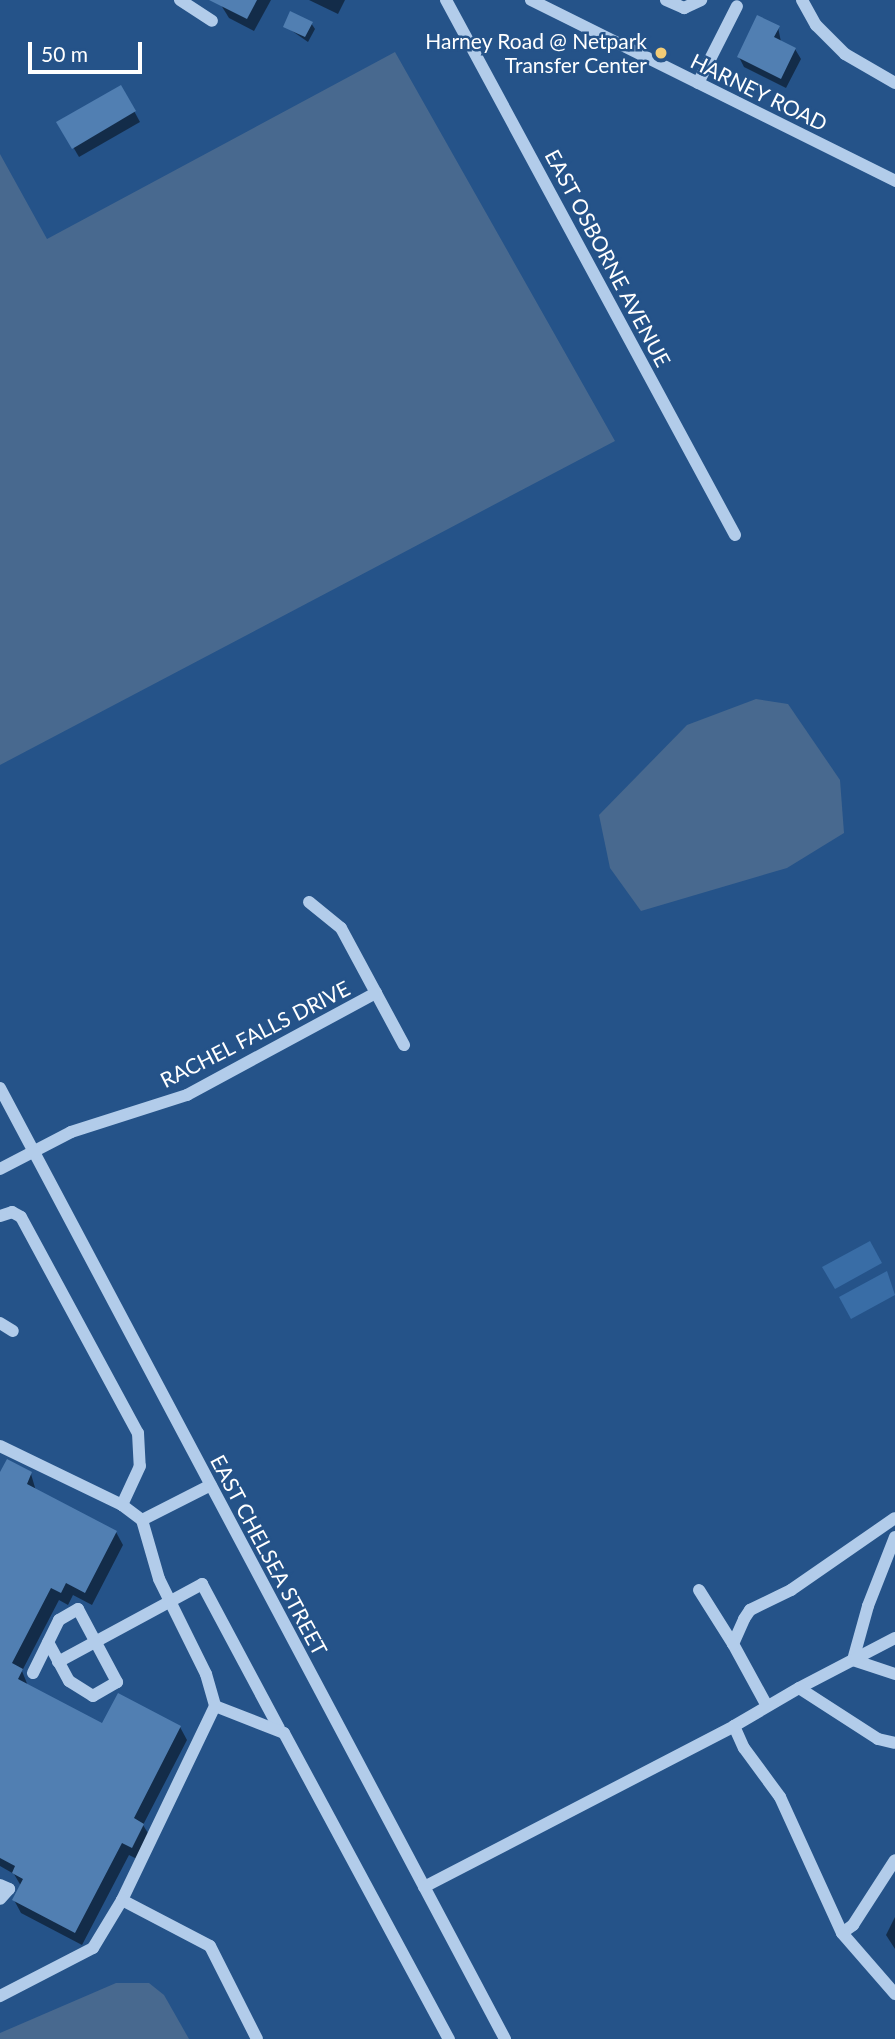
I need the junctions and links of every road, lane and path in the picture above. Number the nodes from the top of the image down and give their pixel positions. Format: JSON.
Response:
{"nodes":[{"id":1,"x":180,"y":0,"type":"edge"},
{"id":2,"x":446,"y":0,"type":"edge"},
{"id":3,"x":531,"y":0,"type":"edge"},
{"id":4,"x":666,"y":0,"type":"edge"},
{"id":5,"x":701,"y":0,"type":"edge"},
{"id":6,"x":802,"y":0,"type":"edge"},
{"id":7,"x":737,"y":6,"type":"dead end"},
{"id":8,"x":212,"y":21,"type":"dead end"},
{"id":9,"x":698,"y":83,"type":"junction"},
{"id":10,"x":895,"y":83,"type":"edge"},
{"id":11,"x":895,"y":181,"type":"edge"},
{"id":12,"x":735,"y":535,"type":"dead end"},
{"id":13,"x":309,"y":902,"type":"dead end"},
{"id":14,"x":376,"y":993,"type":"junction"},
{"id":15,"x":404,"y":1045,"type":"dead end"},
{"id":16,"x":0,"y":1088,"type":"edge"},
{"id":17,"x":33,"y":1151,"type":"junction"},
{"id":18,"x":0,"y":1169,"type":"edge"},
{"id":19,"x":0,"y":1216,"type":"edge"},
{"id":20,"x":0,"y":1323,"type":"edge"},
{"id":21,"x":13,"y":1331,"type":"dead end"},
{"id":22,"x":0,"y":1446,"type":"edge"},
{"id":23,"x":211,"y":1485,"type":"junction"},
{"id":24,"x":122,"y":1506,"type":"junction"},
{"id":25,"x":895,"y":1518,"type":"edge"},
{"id":26,"x":142,"y":1520,"type":"junction"},
{"id":27,"x":895,"y":1537,"type":"edge"},
{"id":28,"x":699,"y":1590,"type":"dead end"},
{"id":29,"x":169,"y":1601,"type":"junction"},
{"id":30,"x":895,"y":1638,"type":"edge"},
{"id":31,"x":95,"y":1642,"type":"junction"},
{"id":32,"x":48,"y":1643,"type":"junction"},
{"id":33,"x":733,"y":1644,"type":"junction"},
{"id":34,"x":853,"y":1660,"type":"junction"},
{"id":35,"x":58,"y":1662,"type":"junction"},
{"id":36,"x":33,"y":1672,"type":"dead end"},
{"id":37,"x":895,"y":1674,"type":"edge"},
{"id":38,"x":799,"y":1688,"type":"junction"},
{"id":39,"x":215,"y":1706,"type":"junction"},
{"id":40,"x":767,"y":1706,"type":"junction"},
{"id":41,"x":734,"y":1726,"type":"junction"},
{"id":42,"x":279,"y":1728,"type":"junction"},
{"id":43,"x":895,"y":1743,"type":"edge"},
{"id":44,"x":895,"y":1860,"type":"edge"},
{"id":45,"x":0,"y":1885,"type":"edge"},
{"id":46,"x":424,"y":1887,"type":"junction"},
{"id":47,"x":0,"y":1899,"type":"edge"},
{"id":48,"x":121,"y":1900,"type":"junction"},
{"id":49,"x":842,"y":1933,"type":"junction"},
{"id":50,"x":895,"y":1994,"type":"edge"},
{"id":51,"x":0,"y":1996,"type":"edge"},
{"id":52,"x":257,"y":2039,"type":"edge"},
{"id":53,"x":449,"y":2039,"type":"edge"},
{"id":54,"x":505,"y":2039,"type":"edge"}],
"edges":[{"from":1,"to":8,"type":"street"},
{"from":2,"to":12,"type":"street","name":"EAST OSBORNE AVENUE"},
{"from":3,"to":9,"type":"street","name":"HARNEY ROAD"},
{"from":4,"to":5,"type":"street"},
{"from":6,"to":10,"type":"street"},
{"from":7,"to":9,"type":"street"},
{"from":9,"to":11,"type":"street","name":"HARNEY ROAD"},
{"from":13,"to":14,"type":"street"},
{"from":14,"to":15,"type":"street"},
{"from":14,"to":17,"type":"street","name":"RACHEL FALLS DRIVE"},
{"from":16,"to":17,"type":"street","name":"EAST CHELSEA STREET"},
{"from":17,"to":18,"type":"street","name":"RACHEL FALLS DRIVE"},
{"from":17,"to":23,"type":"street","name":"EAST CHELSEA STREET"},
{"from":19,"to":24,"type":"street"},
{"from":20,"to":21,"type":"street"},
{"from":22,"to":24,"type":"street"},
{"from":23,"to":26,"type":"street"},
{"from":23,"to":46,"type":"street","name":"EAST CHELSEA STREET"},
{"from":24,"to":26,"type":"street"},
{"from":25,"to":33,"type":"street"},
{"from":26,"to":29,"type":"street"},
{"from":27,"to":34,"type":"street"},
{"from":28,"to":33,"type":"street"},
{"from":29,"to":31,"type":"street"},
{"from":29,"to":39,"type":"street"},
{"from":29,"to":42,"type":"street"},
{"from":30,"to":34,"type":"street"},
{"from":31,"to":32,"type":"street"},
{"from":31,"to":35,"type":"street"},
{"from":31,"to":35,"type":"street"},
{"from":32,"to":35,"type":"street"},
{"from":32,"to":36,"type":"street"},
{"from":33,"to":40,"type":"street"},
{"from":34,"to":37,"type":"street"},
{"from":34,"to":38,"type":"street"},
{"from":38,"to":40,"type":"street"},
{"from":38,"to":43,"type":"street"},
{"from":39,"to":42,"type":"street"},
{"from":39,"to":48,"type":"street"},
{"from":40,"to":41,"type":"street"},
{"from":41,"to":46,"type":"street"},
{"from":41,"to":49,"type":"street"},
{"from":42,"to":53,"type":"street"},
{"from":44,"to":49,"type":"street"},
{"from":45,"to":47,"type":"street"},
{"from":46,"to":54,"type":"street","name":"EAST CHELSEA STREET"},
{"from":48,"to":51,"type":"street"},
{"from":48,"to":52,"type":"street"},
{"from":49,"to":50,"type":"street"}]}
